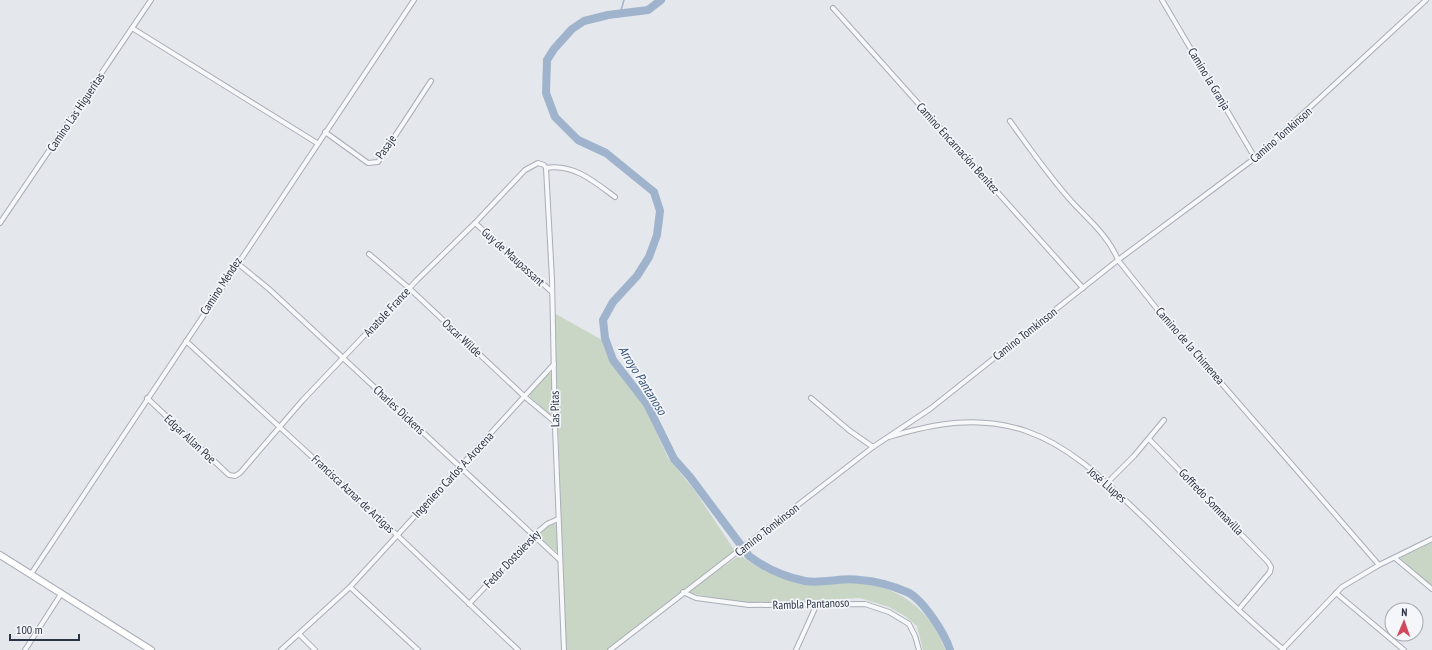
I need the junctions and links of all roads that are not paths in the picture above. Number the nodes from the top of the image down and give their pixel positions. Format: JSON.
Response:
{"nodes":[{"id":1,"x":150,"y":0,"type":"edge"},
{"id":2,"x":414,"y":0,"type":"edge"},
{"id":3,"x":1162,"y":0,"type":"edge"},
{"id":4,"x":1426,"y":0,"type":"edge"},
{"id":5,"x":833,"y":8,"type":"dead end"},
{"id":6,"x":132,"y":28,"type":"junction"},
{"id":7,"x":431,"y":81,"type":"dead end"},
{"id":8,"x":1010,"y":121,"type":"dead end"},
{"id":9,"x":325,"y":132,"type":"junction"},
{"id":10,"x":317,"y":143,"type":"junction"},
{"id":11,"x":1255,"y":158,"type":"junction"},
{"id":12,"x":546,"y":168,"type":"junction"},
{"id":13,"x":615,"y":197,"type":"dead end"},
{"id":14,"x":0,"y":223,"type":"edge"},
{"id":15,"x":475,"y":223,"type":"junction"},
{"id":16,"x":369,"y":254,"type":"dead end"},
{"id":17,"x":1118,"y":260,"type":"junction"},
{"id":18,"x":236,"y":262,"type":"junction"},
{"id":19,"x":409,"y":288,"type":"junction"},
{"id":20,"x":1083,"y":288,"type":"junction"},
{"id":21,"x":552,"y":292,"type":"junction"},
{"id":22,"x":186,"y":341,"type":"junction"},
{"id":23,"x":344,"y":358,"type":"junction"},
{"id":24,"x":554,"y":364,"type":"junction"},
{"id":25,"x":525,"y":397,"type":"junction"},
{"id":26,"x":147,"y":398,"type":"junction"},
{"id":27,"x":811,"y":398,"type":"dead end"},
{"id":28,"x":1164,"y":420,"type":"dead end"},
{"id":29,"x":555,"y":422,"type":"junction"},
{"id":30,"x":280,"y":427,"type":"junction"},
{"id":31,"x":885,"y":438,"type":"junction"},
{"id":32,"x":1149,"y":439,"type":"junction"},
{"id":33,"x":873,"y":447,"type":"junction"},
{"id":34,"x":460,"y":466,"type":"junction"},
{"id":35,"x":235,"y":476,"type":"joint"},
{"id":36,"x":1107,"y":484,"type":"junction"},
{"id":37,"x":558,"y":518,"type":"junction"},
{"id":38,"x":397,"y":535,"type":"junction"},
{"id":39,"x":534,"y":535,"type":"junction"},
{"id":40,"x":1432,"y":539,"type":"edge"},
{"id":41,"x":0,"y":554,"type":"edge"},
{"id":42,"x":1395,"y":558,"type":"junction"},
{"id":43,"x":560,"y":560,"type":"junction"},
{"id":44,"x":1379,"y":565,"type":"junction"},
{"id":45,"x":31,"y":574,"type":"junction"},
{"id":46,"x":350,"y":587,"type":"junction"},
{"id":47,"x":1432,"y":589,"type":"edge"},
{"id":48,"x":683,"y":592,"type":"junction"},
{"id":49,"x":1336,"y":592,"type":"junction"},
{"id":50,"x":61,"y":594,"type":"junction"},
{"id":51,"x":469,"y":604,"type":"junction"},
{"id":52,"x":816,"y":606,"type":"junction"},
{"id":53,"x":1239,"y":609,"type":"junction"},
{"id":54,"x":299,"y":634,"type":"junction"},
{"id":55,"x":143,"y":647,"type":"edge"},
{"id":56,"x":25,"y":650,"type":"edge"},
{"id":57,"x":151,"y":650,"type":"edge"},
{"id":58,"x":281,"y":650,"type":"edge"},
{"id":59,"x":315,"y":650,"type":"edge"},
{"id":60,"x":418,"y":650,"type":"edge"},
{"id":61,"x":518,"y":650,"type":"edge"},
{"id":62,"x":564,"y":650,"type":"edge"},
{"id":63,"x":610,"y":650,"type":"edge"},
{"id":64,"x":796,"y":650,"type":"edge"},
{"id":65,"x":919,"y":650,"type":"edge"},
{"id":66,"x":1282,"y":650,"type":"edge"},
{"id":67,"x":1404,"y":650,"type":"edge"}],
"edges":[{"from":1,"to":6,"type":"street","name":"Camino Las Higueritas"},
{"from":2,"to":9,"type":"street","name":"Camino Méndez"},
{"from":3,"to":11,"type":"street","name":"Camino la Granja"},
{"from":4,"to":11,"type":"street","name":"Camino Tomkinson"},
{"from":5,"to":20,"type":"street","name":"Camino Encarnación Benítez"},
{"from":6,"to":10,"type":"street"},
{"from":6,"to":14,"type":"street","name":"Camino Las Higueritas"},
{"from":7,"to":9,"type":"street","name":"Pasaje"},
{"from":8,"to":17,"type":"street","name":"Camino de la Chimenea"},
{"from":9,"to":10,"type":"street","name":"Camino Méndez"},
{"from":10,"to":18,"type":"street","name":"Camino Méndez"},
{"from":11,"to":17,"type":"street","name":"Camino Tomkinson"},
{"from":12,"to":13,"type":"street"},
{"from":12,"to":15,"type":"street","name":"Anatole France"},
{"from":12,"to":21,"type":"street","name":"Las Pitas"},
{"from":15,"to":19,"type":"street","name":"Anatole France"},
{"from":15,"to":21,"type":"street","name":"Guy de Maupassant"},
{"from":16,"to":19,"type":"street","name":"Oscar Wilde"},
{"from":17,"to":20,"type":"street","name":"Camino Tomkinson"},
{"from":17,"to":44,"type":"street","name":"Camino de la Chimenea"},
{"from":18,"to":22,"type":"street","name":"Camino Méndez"},
{"from":18,"to":23,"type":"street","name":"Charles Dickens"},
{"from":19,"to":23,"type":"street","name":"Anatole France"},
{"from":19,"to":25,"type":"street","name":"Oscar Wilde"},
{"from":20,"to":31,"type":"street","name":"Camino Tomkinson"},
{"from":21,"to":24,"type":"street","name":"Las Pitas"},
{"from":22,"to":26,"type":"street","name":"Camino Méndez"},
{"from":22,"to":30,"type":"street","name":"Francisca Aznar de Artigas"},
{"from":23,"to":30,"type":"street","name":"Anatole France"},
{"from":23,"to":34,"type":"street","name":"Charles Dickens"},
{"from":24,"to":25,"type":"street","name":"Ingeniero Carlos A. Arocena"},
{"from":24,"to":29,"type":"street","name":"Las Pitas"},
{"from":25,"to":29,"type":"street","name":"Oscar Wilde"},
{"from":25,"to":34,"type":"street","name":"Ingeniero Carlos A. Arocena"},
{"from":26,"to":35,"type":"street","name":"Edgar Allan Poe"},
{"from":26,"to":45,"type":"street","name":"Camino Méndez"},
{"from":27,"to":33,"type":"street"},
{"from":28,"to":32,"type":"street"},
{"from":29,"to":37,"type":"street","name":"Las Pitas"},
{"from":30,"to":35,"type":"street","name":"Anatole France"},
{"from":30,"to":38,"type":"street","name":"Francisca Aznar de Artigas"},
{"from":31,"to":33,"type":"street","name":"Camino Tomkinson"},
{"from":31,"to":36,"type":"street","name":"José Llupes"},
{"from":32,"to":36,"type":"street"},
{"from":32,"to":53,"type":"street","name":"Goffredo Sommavilla"},
{"from":33,"to":48,"type":"street","name":"Camino Tomkinson"},
{"from":34,"to":38,"type":"street","name":"Ingeniero Carlos A. Arocena"},
{"from":34,"to":39,"type":"street","name":"Charles Dickens"},
{"from":36,"to":53,"type":"street","name":"José Llupes"},
{"from":37,"to":39,"type":"street","name":"Fedor Dostoievsky"},
{"from":37,"to":43,"type":"street","name":"Las Pitas"},
{"from":38,"to":46,"type":"street","name":"Ingeniero Carlos A. Arocena"},
{"from":38,"to":51,"type":"street","name":"Francisca Aznar de Artigas"},
{"from":39,"to":43,"type":"street","name":"Charles Dickens"},
{"from":39,"to":51,"type":"street","name":"Fedor Dostoievsky"},
{"from":40,"to":42,"type":"street"},
{"from":41,"to":45,"type":"main road"},
{"from":42,"to":44,"type":"street"},
{"from":42,"to":47,"type":"street"},
{"from":43,"to":62,"type":"street","name":"Las Pitas"},
{"from":44,"to":49,"type":"street"},
{"from":45,"to":50,"type":"main road"},
{"from":46,"to":54,"type":"street","name":"Ingeniero Carlos A. Arocena"},
{"from":46,"to":60,"type":"street"},
{"from":48,"to":52,"type":"street","name":"Rambla Pantanoso"},
{"from":48,"to":63,"type":"street","name":"Camino Tomkinson"},
{"from":49,"to":66,"type":"street"},
{"from":49,"to":67,"type":"street"},
{"from":50,"to":55,"type":"main road"},
{"from":50,"to":56,"type":"street"},
{"from":51,"to":61,"type":"street","name":"Francisca Aznar de Artigas"},
{"from":52,"to":64,"type":"street"},
{"from":52,"to":65,"type":"street","name":"Rambla Pantanoso"},
{"from":53,"to":66,"type":"street","name":"José Llupes"},
{"from":54,"to":58,"type":"street","name":"Ingeniero Carlos A. Arocena"},
{"from":54,"to":59,"type":"street"},
{"from":55,"to":57,"type":"main road"}]}
